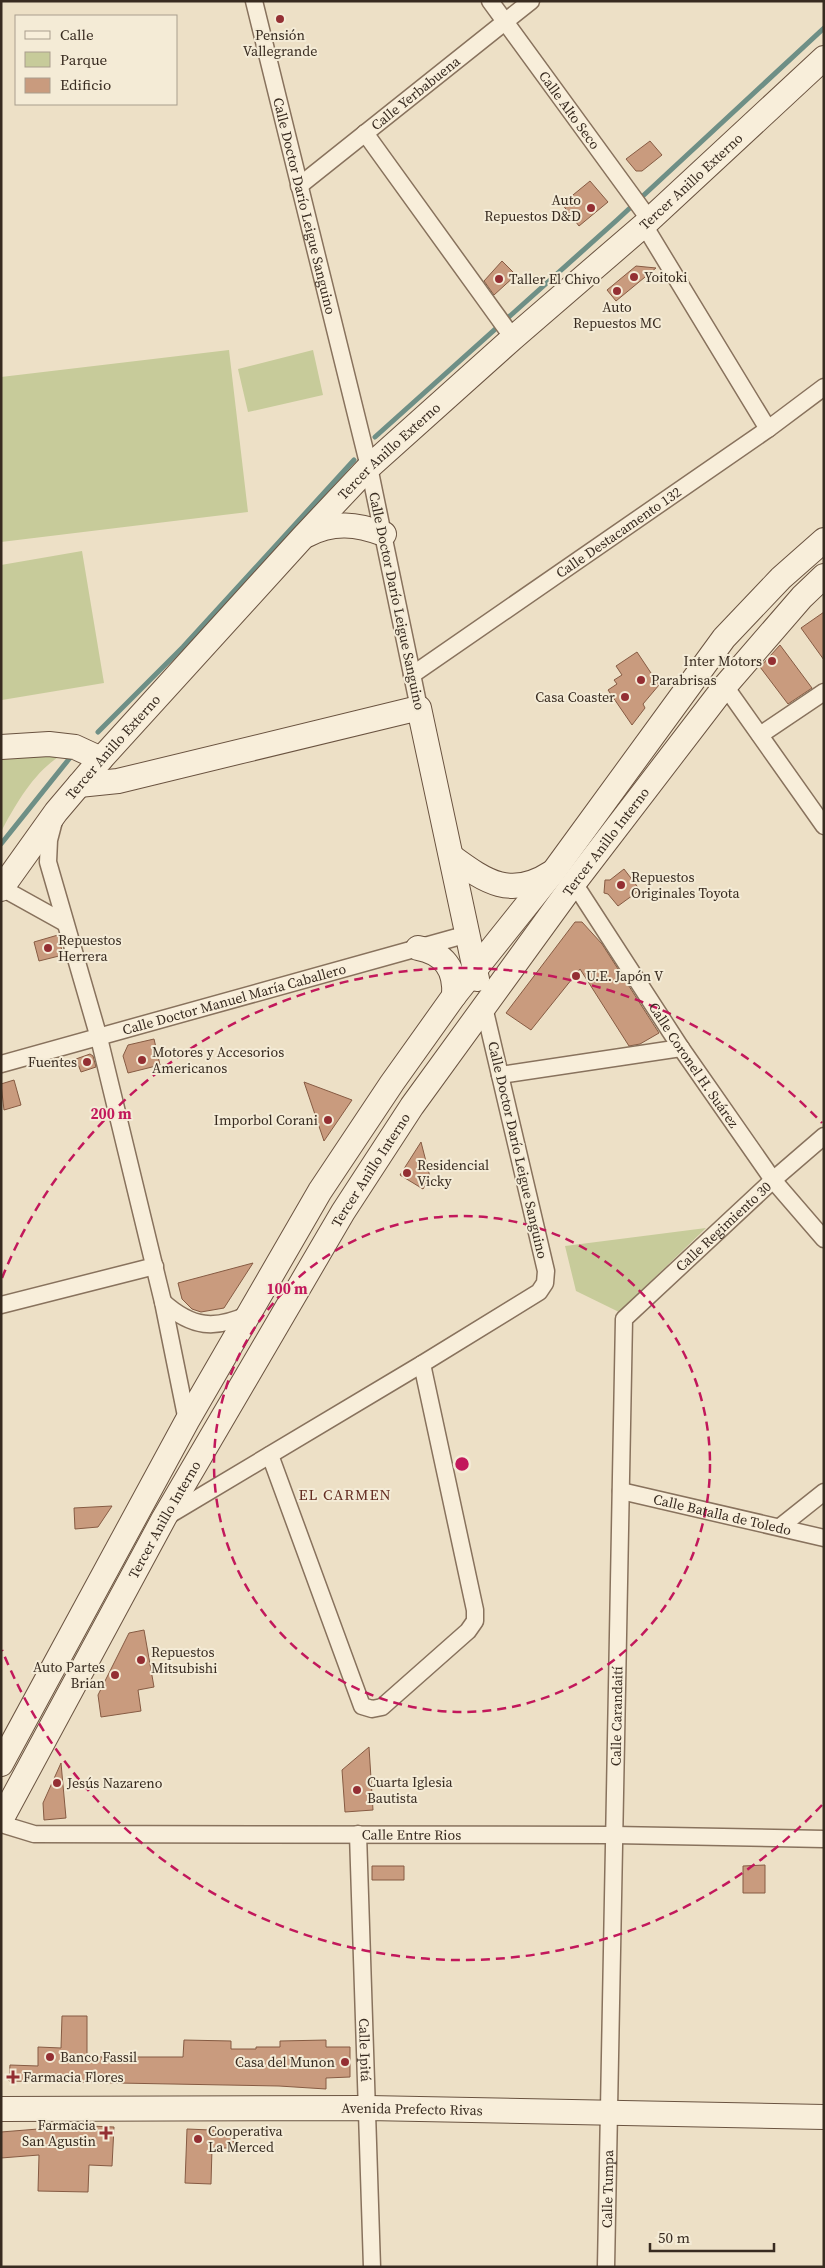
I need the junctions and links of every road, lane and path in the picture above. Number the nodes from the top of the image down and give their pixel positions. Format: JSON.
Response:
{"nodes":[{"id":1,"x":254,"y":1,"type":"edge"},
{"id":2,"x":490,"y":1,"type":"edge"},
{"id":3,"x":531,"y":1,"type":"edge"},
{"id":4,"x":505,"y":23,"type":"junction"},
{"id":5,"x":824,"y":58,"type":"edge"},
{"id":6,"x":365,"y":134,"type":"junction"},
{"id":7,"x":299,"y":186,"type":"junction"},
{"id":8,"x":645,"y":217,"type":"junction"},
{"id":9,"x":509,"y":333,"type":"junction"},
{"id":10,"x":824,"y":387,"type":"edge"},
{"id":11,"x":768,"y":429,"type":"junction"},
{"id":12,"x":368,"y":463,"type":"junction"},
{"id":13,"x":384,"y":534,"type":"junction"},
{"id":14,"x":303,"y":536,"type":"junction"},
{"id":15,"x":824,"y":540,"type":"edge"},
{"id":16,"x":824,"y":576,"type":"edge"},
{"id":17,"x":724,"y":638,"type":"junction"},
{"id":18,"x":412,"y":675,"type":"junction"},
{"id":19,"x":725,"y":686,"type":"junction"},
{"id":20,"x":824,"y":692,"type":"edge"},
{"id":21,"x":419,"y":708,"type":"junction"},
{"id":22,"x":760,"y":735,"type":"junction"},
{"id":23,"x":1,"y":747,"type":"edge"},
{"id":24,"x":101,"y":759,"type":"junction"},
{"id":25,"x":79,"y":785,"type":"junction"},
{"id":26,"x":56,"y":812,"type":"junction"},
{"id":27,"x":824,"y":826,"type":"edge"},
{"id":28,"x":452,"y":857,"type":"junction"},
{"id":29,"x":591,"y":864,"type":"junction"},
{"id":30,"x":564,"y":877,"type":"junction"},
{"id":31,"x":2,"y":888,"type":"edge"},
{"id":32,"x":65,"y":923,"type":"junction"},
{"id":33,"x":468,"y":934,"type":"junction"},
{"id":34,"x":418,"y":948,"type":"junction"},
{"id":35,"x":476,"y":969,"type":"junction"},
{"id":36,"x":454,"y":996,"type":"junction"},
{"id":37,"x":484,"y":1007,"type":"junction"},
{"id":38,"x":99,"y":1038,"type":"junction"},
{"id":39,"x":682,"y":1048,"type":"junction"},
{"id":40,"x":1,"y":1064,"type":"edge"},
{"id":41,"x":439,"y":1068,"type":"junction"},
{"id":42,"x":500,"y":1074,"type":"junction"},
{"id":43,"x":824,"y":1136,"type":"edge"},
{"id":44,"x":773,"y":1180,"type":"junction"},
{"id":45,"x":824,"y":1239,"type":"edge"},
{"id":46,"x":155,"y":1266,"type":"junction"},
{"id":47,"x":164,"y":1302,"type":"junction"},
{"id":48,"x":1,"y":1306,"type":"edge"},
{"id":49,"x":249,"y":1314,"type":"junction"},
{"id":50,"x":624,"y":1319,"type":"joint"},
{"id":51,"x":422,"y":1364,"type":"junction"},
{"id":52,"x":187,"y":1421,"type":"junction"},
{"id":53,"x":270,"y":1455,"type":"junction"},
{"id":54,"x":186,"y":1482,"type":"junction"},
{"id":55,"x":621,"y":1491,"type":"junction"},
{"id":56,"x":824,"y":1492,"type":"edge"},
{"id":57,"x":206,"y":1494,"type":"junction"},
{"id":58,"x":164,"y":1518,"type":"junction"},
{"id":59,"x":780,"y":1527,"type":"junction"},
{"id":60,"x":824,"y":1538,"type":"edge"},
{"id":61,"x":112,"y":1559,"type":"junction"},
{"id":62,"x":112,"y":1615,"type":"junction"},
{"id":63,"x":66,"y":1644,"type":"junction"},
{"id":64,"x":68,"y":1697,"type":"junction"},
{"id":65,"x":1,"y":1764,"type":"edge"},
{"id":66,"x":1,"y":1822,"type":"edge"},
{"id":67,"x":358,"y":1834,"type":"junction"},
{"id":68,"x":614,"y":1835,"type":"junction"},
{"id":69,"x":824,"y":1839,"type":"edge"},
{"id":70,"x":1,"y":2108,"type":"edge"},
{"id":71,"x":368,"y":2108,"type":"junction"},
{"id":72,"x":610,"y":2112,"type":"junction"},
{"id":73,"x":824,"y":2117,"type":"edge"},
{"id":74,"x":372,"y":2267,"type":"edge"},
{"id":75,"x":606,"y":2267,"type":"edge"}],
"edges":[{"from":1,"to":7,"type":"street","name":"Calle Doctor Darío Leigue Sanguino"},
{"from":2,"to":4,"type":"street","name":"Calle Alto Seco"},
{"from":3,"to":4,"type":"street","name":"Calle Yerbabuena"},
{"from":4,"to":6,"type":"street","name":"Calle Yerbabuena"},
{"from":4,"to":8,"type":"street","name":"Calle Alto Seco"},
{"from":5,"to":8,"type":"main road","name":"Tercer Anillo Externo"},
{"from":6,"to":7,"type":"street","name":"Calle Yerbabuena"},
{"from":6,"to":9,"type":"street"},
{"from":7,"to":12,"type":"street","name":"Calle Doctor Darío Leigue Sanguino"},
{"from":8,"to":9,"type":"main road","name":"Tercer Anillo Externo"},
{"from":8,"to":11,"type":"street","name":"Calle Alto Seco"},
{"from":9,"to":12,"type":"main road","name":"Tercer Anillo Externo"},
{"from":10,"to":11,"type":"street","name":"Calle Destacamento 132"},
{"from":11,"to":18,"type":"street","name":"Calle Destacamento 132"},
{"from":12,"to":13,"type":"street","name":"Calle Doctor Darío Leigue Sanguino"},
{"from":12,"to":14,"type":"main road","name":"Tercer Anillo Externo"},
{"from":13,"to":14,"type":"main road"},
{"from":13,"to":18,"type":"street","name":"Calle Doctor Darío Leigue Sanguino"},
{"from":14,"to":24,"type":"main road","name":"Tercer Anillo Externo"},
{"from":15,"to":17,"type":"main road","name":"Tercer Anillo Interno"},
{"from":16,"to":19,"type":"main road","name":"Tercer Anillo Interno"},
{"from":17,"to":19,"type":"main road"},
{"from":17,"to":30,"type":"main road","name":"Tercer Anillo Interno"},
{"from":18,"to":21,"type":"street","name":"Calle Doctor Darío Leigue Sanguino"},
{"from":19,"to":22,"type":"street"},
{"from":19,"to":29,"type":"main road","name":"Tercer Anillo Interno"},
{"from":20,"to":22,"type":"street"},
{"from":21,"to":25,"type":"main road"},
{"from":21,"to":28,"type":"main road","name":"Calle Doctor Darío Leigue Sanguino"},
{"from":22,"to":27,"type":"street"},
{"from":23,"to":24,"type":"main road"},
{"from":24,"to":25,"type":"main road","name":"Tercer Anillo Externo"},
{"from":25,"to":26,"type":"main road","name":"Tercer Anillo Externo"},
{"from":26,"to":31,"type":"main road","name":"Tercer Anillo Externo"},
{"from":26,"to":32,"type":"street"},
{"from":28,"to":30,"type":"main road"},
{"from":28,"to":33,"type":"main road","name":"Calle Doctor Darío Leigue Sanguino"},
{"from":29,"to":30,"type":"main road","name":"Tercer Anillo Interno"},
{"from":29,"to":35,"type":"main road"},
{"from":30,"to":35,"type":"main road","name":"Tercer Anillo Interno"},
{"from":30,"to":37,"type":"main road","name":"Tercer Anillo Interno"},
{"from":30,"to":39,"type":"street","name":"Calle Coronel H. Suárez"},
{"from":31,"to":32,"type":"street"},
{"from":32,"to":38,"type":"street"},
{"from":33,"to":34,"type":"street","name":"Calle Doctor Manuel María Caballero"},
{"from":33,"to":35,"type":"main road","name":"Calle Doctor Darío Leigue Sanguino"},
{"from":34,"to":36,"type":"main road"},
{"from":34,"to":38,"type":"street","name":"Calle Doctor Manuel María Caballero"},
{"from":35,"to":36,"type":"main road","name":"Tercer Anillo Interno"},
{"from":35,"to":41,"type":"main road","name":"Calle Doctor Darío Leigue Sanguino"},
{"from":36,"to":49,"type":"main road","name":"Tercer Anillo Interno"},
{"from":37,"to":41,"type":"main road","name":"Tercer Anillo Interno"},
{"from":37,"to":42,"type":"street","name":"Calle Doctor Darío Leigue Sanguino"},
{"from":38,"to":40,"type":"street","name":"Calle Doctor Manuel María Caballero"},
{"from":38,"to":46,"type":"street"},
{"from":39,"to":42,"type":"street"},
{"from":39,"to":44,"type":"street","name":"Calle Coronel H. Suárez"},
{"from":41,"to":54,"type":"main road","name":"Tercer Anillo Interno"},
{"from":42,"to":51,"type":"street","name":"Calle Doctor Darío Leigue Sanguino"},
{"from":43,"to":44,"type":"street","name":"Calle Regimiento 30"},
{"from":44,"to":45,"type":"street","name":"Calle Coronel H. Suárez"},
{"from":44,"to":50,"type":"street","name":"Calle Regimiento 30"},
{"from":46,"to":47,"type":"street"},
{"from":46,"to":48,"type":"street"},
{"from":47,"to":49,"type":"street"},
{"from":47,"to":52,"type":"street"},
{"from":49,"to":52,"type":"main road","name":"Tercer Anillo Interno"},
{"from":50,"to":55,"type":"street","name":"Calle Carandaití"},
{"from":51,"to":53,"type":"street"},
{"from":51,"to":53,"type":"street"},
{"from":52,"to":61,"type":"main road","name":"Tercer Anillo Interno"},
{"from":53,"to":57,"type":"street"},
{"from":54,"to":57,"type":"street"},
{"from":54,"to":58,"type":"main road","name":"Tercer Anillo Interno"},
{"from":55,"to":59,"type":"street","name":"Calle Batalla de Toledo"},
{"from":55,"to":68,"type":"street","name":"Calle Carandaití"},
{"from":56,"to":59,"type":"street"},
{"from":57,"to":58,"type":"street"},
{"from":58,"to":62,"type":"main road","name":"Tercer Anillo Interno"},
{"from":59,"to":60,"type":"street","name":"Calle Batalla de Toledo"},
{"from":61,"to":62,"type":"main road"},
{"from":61,"to":63,"type":"main road","name":"Tercer Anillo Interno"},
{"from":62,"to":64,"type":"main road","name":"Tercer Anillo Interno"},
{"from":63,"to":64,"type":"main road"},
{"from":63,"to":65,"type":"main road","name":"Tercer Anillo Interno"},
{"from":64,"to":66,"type":"main road","name":"Tercer Anillo Interno"},
{"from":66,"to":67,"type":"street","name":"Calle Entre Rios"},
{"from":67,"to":68,"type":"street","name":"Calle Entre Rios"},
{"from":67,"to":71,"type":"street","name":"Calle Ipitá"},
{"from":68,"to":69,"type":"street","name":"Calle Entre Rios"},
{"from":68,"to":72,"type":"street","name":"Calle Carandaití"},
{"from":70,"to":71,"type":"main road","name":"Avenida Prefecto Rivas"},
{"from":71,"to":72,"type":"main road","name":"Avenida Prefecto Rivas"},
{"from":71,"to":74,"type":"street","name":"Calle Ipitá"},
{"from":72,"to":73,"type":"main road","name":"Avenida Prefecto Rivas"},
{"from":72,"to":75,"type":"street","name":"Calle Tumpa"}]}
